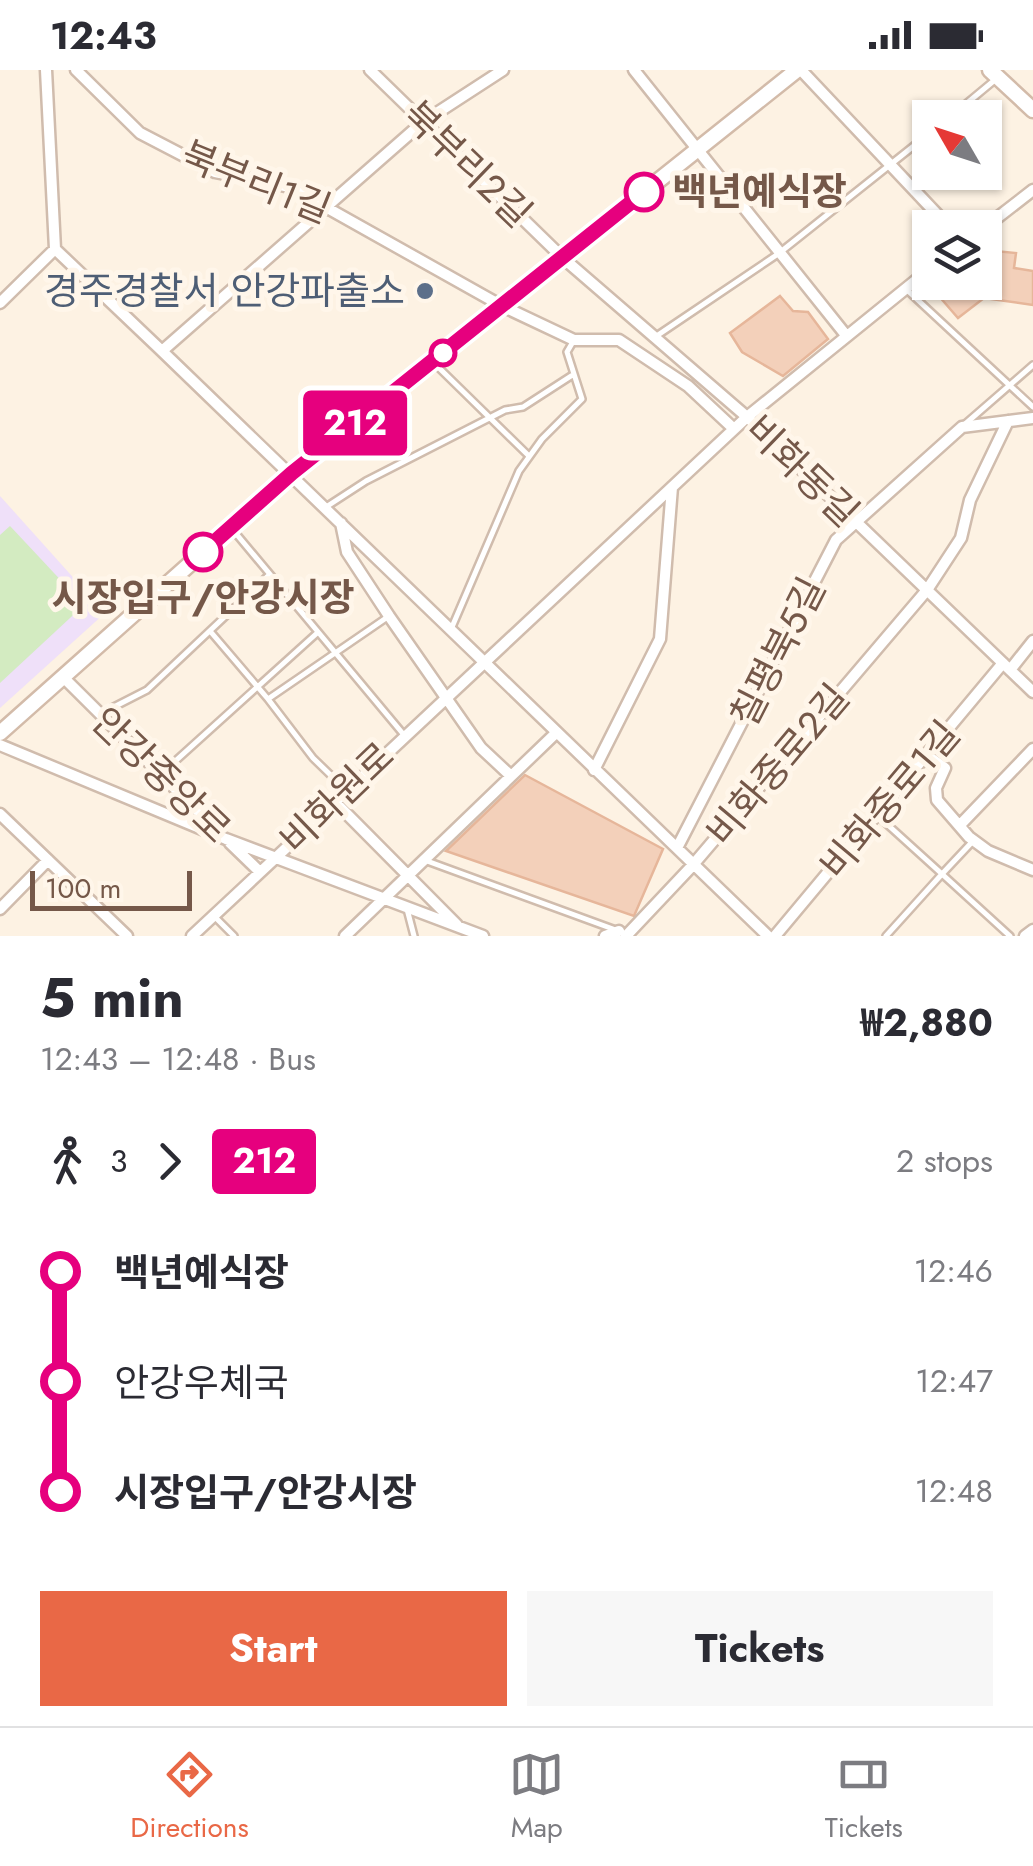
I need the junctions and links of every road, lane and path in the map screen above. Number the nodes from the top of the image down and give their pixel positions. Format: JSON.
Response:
{"nodes":[{"id":1,"x":46,"y":70,"type":"edge"},
{"id":2,"x":76,"y":70,"type":"edge"},
{"id":3,"x":370,"y":70,"type":"edge"},
{"id":4,"x":504,"y":70,"type":"edge"},
{"id":5,"x":634,"y":70,"type":"edge"},
{"id":6,"x":799,"y":70,"type":"edge"},
{"id":7,"x":994,"y":74,"type":"edge"},
{"id":8,"x":967,"y":100,"type":"edge"},
{"id":9,"x":1033,"y":110,"type":"edge"},
{"id":10,"x":423,"y":122,"type":"junction"},
{"id":11,"x":912,"y":148,"type":"edge"},
{"id":12,"x":699,"y":149,"type":"junction"},
{"id":13,"x":892,"y":164,"type":"junction"},
{"id":14,"x":1033,"y":190,"type":"edge"},
{"id":15,"x":324,"y":206,"type":"junction"},
{"id":16,"x":934,"y":210,"type":"edge"},
{"id":17,"x":1002,"y":214,"type":"edge"},
{"id":18,"x":55,"y":249,"type":"junction"},
{"id":19,"x":778,"y":254,"type":"junction"},
{"id":20,"x":564,"y":258,"type":"junction"},
{"id":21,"x":912,"y":282,"type":"edge"},
{"id":22,"x":904,"y":288,"type":"junction"},
{"id":23,"x":0,"y":303,"type":"edge"},
{"id":24,"x":502,"y":306,"type":"junction"},
{"id":25,"x":845,"y":334,"type":"junction"},
{"id":26,"x":655,"y":337,"type":"junction"},
{"id":27,"x":574,"y":340,"type":"junction"},
{"id":28,"x":162,"y":351,"type":"junction"},
{"id":29,"x":432,"y":362,"type":"junction"},
{"id":30,"x":1033,"y":363,"type":"edge"},
{"id":31,"x":570,"y":376,"type":"junction"},
{"id":32,"x":1010,"y":384,"type":"junction"},
{"id":33,"x":1033,"y":407,"type":"edge"},
{"id":34,"x":746,"y":417,"type":"junction"},
{"id":35,"x":492,"y":418,"type":"junction"},
{"id":36,"x":1033,"y":418,"type":"edge"},
{"id":37,"x":1008,"y":420,"type":"junction"},
{"id":38,"x":962,"y":428,"type":"junction"},
{"id":39,"x":734,"y":430,"type":"junction"},
{"id":40,"x":529,"y":456,"type":"junction"},
{"id":41,"x":292,"y":473,"type":"junction"},
{"id":42,"x":672,"y":486,"type":"junction"},
{"id":43,"x":326,"y":507,"type":"junction"},
{"id":44,"x":854,"y":520,"type":"junction"},
{"id":45,"x":341,"y":522,"type":"junction"},
{"id":46,"x":231,"y":528,"type":"junction"},
{"id":47,"x":269,"y":575,"type":"junction"},
{"id":48,"x":927,"y":590,"type":"junction"},
{"id":49,"x":388,"y":616,"type":"junction"},
{"id":50,"x":450,"y":629,"type":"junction"},
{"id":51,"x":210,"y":630,"type":"junction"},
{"id":52,"x":316,"y":634,"type":"junction"},
{"id":53,"x":1033,"y":641,"type":"edge"},
{"id":54,"x":336,"y":656,"type":"junction"},
{"id":55,"x":482,"y":660,"type":"junction"},
{"id":56,"x":1007,"y":666,"type":"junction"},
{"id":57,"x":63,"y":677,"type":"junction"},
{"id":58,"x":256,"y":688,"type":"junction"},
{"id":59,"x":1033,"y":692,"type":"edge"},
{"id":60,"x":445,"y":696,"type":"junction"},
{"id":61,"x":268,"y":699,"type":"junction"},
{"id":62,"x":99,"y":714,"type":"junction"},
{"id":63,"x":0,"y":733,"type":"edge"},
{"id":64,"x":556,"y":733,"type":"junction"},
{"id":65,"x":404,"y":734,"type":"junction"},
{"id":66,"x":0,"y":745,"type":"edge"},
{"id":67,"x":1033,"y":749,"type":"edge"},
{"id":68,"x":928,"y":756,"type":"junction"},
{"id":69,"x":594,"y":770,"type":"junction"},
{"id":70,"x":158,"y":776,"type":"junction"},
{"id":71,"x":511,"y":776,"type":"junction"},
{"id":72,"x":346,"y":790,"type":"junction"},
{"id":73,"x":334,"y":802,"type":"junction"},
{"id":74,"x":0,"y":814,"type":"edge"},
{"id":75,"x":878,"y":816,"type":"junction"},
{"id":76,"x":960,"y":825,"type":"junction"},
{"id":77,"x":226,"y":839,"type":"junction"},
{"id":78,"x":974,"y":840,"type":"junction"},
{"id":79,"x":677,"y":848,"type":"junction"},
{"id":80,"x":276,"y":857,"type":"junction"},
{"id":81,"x":48,"y":860,"type":"junction"},
{"id":82,"x":424,"y":860,"type":"junction"},
{"id":83,"x":692,"y":866,"type":"junction"},
{"id":84,"x":1033,"y":870,"type":"edge"},
{"id":85,"x":260,"y":872,"type":"junction"},
{"id":86,"x":942,"y":874,"type":"junction"},
{"id":87,"x":408,"y":875,"type":"junction"},
{"id":88,"x":382,"y":900,"type":"junction"},
{"id":89,"x":0,"y":909,"type":"edge"},
{"id":90,"x":407,"y":909,"type":"junction"},
{"id":91,"x":214,"y":916,"type":"junction"},
{"id":92,"x":458,"y":927,"type":"junction"},
{"id":93,"x":1033,"y":930,"type":"edge"},
{"id":94,"x":624,"y":934,"type":"edge"},
{"id":95,"x":127,"y":936,"type":"edge"},
{"id":96,"x":192,"y":936,"type":"edge"},
{"id":97,"x":234,"y":936,"type":"edge"},
{"id":98,"x":345,"y":936,"type":"edge"},
{"id":99,"x":414,"y":936,"type":"edge"},
{"id":100,"x":469,"y":936,"type":"edge"},
{"id":101,"x":483,"y":936,"type":"edge"},
{"id":102,"x":605,"y":936,"type":"edge"},
{"id":103,"x":772,"y":936,"type":"edge"},
{"id":104,"x":886,"y":936,"type":"edge"},
{"id":105,"x":1010,"y":936,"type":"edge"},
{"id":106,"x":1025,"y":936,"type":"edge"}],
"edges":[{"from":1,"to":18,"type":"street"},
{"from":2,"to":15,"type":"street","name":"북부리1길"},
{"from":3,"to":10,"type":"street","name":"북부리2길"},
{"from":4,"to":10,"type":"street"},
{"from":5,"to":12,"type":"street"},
{"from":6,"to":12,"type":"main road","name":"안강중앙로"},
{"from":6,"to":13,"type":"street"},
{"from":7,"to":8,"type":"lane"},
{"from":7,"to":9,"type":"main road"},
{"from":10,"to":15,"type":"street"},
{"from":10,"to":20,"type":"street","name":"북부리2길"},
{"from":11,"to":13,"type":"lane"},
{"from":12,"to":19,"type":"street"},
{"from":12,"to":20,"type":"main road","name":"안강중앙로"},
{"from":13,"to":16,"type":"street"},
{"from":13,"to":19,"type":"lane"},
{"from":14,"to":17,"type":"street"},
{"from":15,"to":24,"type":"street","name":"북부리1길"},
{"from":15,"to":28,"type":"street"},
{"from":18,"to":23,"type":"street"},
{"from":18,"to":28,"type":"street"},
{"from":19,"to":25,"type":"street"},
{"from":19,"to":26,"type":"lane"},
{"from":20,"to":24,"type":"main road","name":"안강중앙로"},
{"from":20,"to":26,"type":"street","name":"비화동길"},
{"from":21,"to":22,"type":"street","name":"비화원로"},
{"from":22,"to":25,"type":"street","name":"비화원로"},
{"from":22,"to":32,"type":"lane"},
{"from":24,"to":27,"type":"street","name":"북부리1길"},
{"from":24,"to":29,"type":"main road","name":"안강중앙로"},
{"from":25,"to":34,"type":"street","name":"비화원로"},
{"from":26,"to":34,"type":"street","name":"비화동길"},
{"from":27,"to":31,"type":"lane"},
{"from":27,"to":39,"type":"street"},
{"from":28,"to":41,"type":"street"},
{"from":29,"to":35,"type":"lane"},
{"from":29,"to":41,"type":"main road","name":"안강중앙로"},
{"from":30,"to":32,"type":"lane"},
{"from":31,"to":35,"type":"lane"},
{"from":31,"to":40,"type":"lane"},
{"from":32,"to":33,"type":"lane"},
{"from":32,"to":38,"type":"lane"},
{"from":34,"to":39,"type":"street","name":"비화원로"},
{"from":34,"to":44,"type":"street","name":"비화동길"},
{"from":35,"to":40,"type":"lane"},
{"from":35,"to":43,"type":"lane"},
{"from":36,"to":37,"type":"street"},
{"from":37,"to":38,"type":"street"},
{"from":37,"to":48,"type":"street"},
{"from":38,"to":44,"type":"street","name":"칠평북5길"},
{"from":39,"to":42,"type":"street","name":"비화원로"},
{"from":40,"to":50,"type":"lane"},
{"from":41,"to":43,"type":"street"},
{"from":41,"to":46,"type":"main road","name":"안강중앙로"},
{"from":42,"to":55,"type":"street","name":"비화원로"},
{"from":42,"to":69,"type":"street"},
{"from":43,"to":45,"type":"street"},
{"from":44,"to":48,"type":"street","name":"비화동길"},
{"from":44,"to":79,"type":"street","name":"칠평북5길"},
{"from":45,"to":49,"type":"street"},
{"from":45,"to":50,"type":"street"},
{"from":46,"to":47,"type":"lane"},
{"from":46,"to":57,"type":"main road","name":"안강중앙로"},
{"from":47,"to":51,"type":"lane"},
{"from":47,"to":52,"type":"lane"},
{"from":48,"to":56,"type":"street","name":"비화동길"},
{"from":48,"to":83,"type":"street","name":"비화중로2길"},
{"from":49,"to":54,"type":"lane"},
{"from":49,"to":60,"type":"street"},
{"from":50,"to":55,"type":"street"},
{"from":51,"to":58,"type":"lane"},
{"from":51,"to":62,"type":"lane"},
{"from":52,"to":54,"type":"lane"},
{"from":52,"to":58,"type":"lane"},
{"from":53,"to":56,"type":"street","name":"비화중로1길"},
{"from":54,"to":61,"type":"lane"},
{"from":54,"to":65,"type":"lane"},
{"from":55,"to":60,"type":"street","name":"비화원로"},
{"from":55,"to":64,"type":"street"},
{"from":56,"to":59,"type":"street","name":"비화동길"},
{"from":56,"to":68,"type":"street","name":"비화중로1길"},
{"from":57,"to":62,"type":"street","name":"안강중앙로"},
{"from":57,"to":63,"type":"main road","name":"안강중앙로"},
{"from":58,"to":61,"type":"lane"},
{"from":58,"to":70,"type":"lane"},
{"from":60,"to":65,"type":"street","name":"비화원로"},
{"from":60,"to":71,"type":"street"},
{"from":61,"to":72,"type":"lane"},
{"from":62,"to":70,"type":"street","name":"안강중앙로"},
{"from":64,"to":69,"type":"street"},
{"from":64,"to":71,"type":"street"},
{"from":65,"to":72,"type":"street","name":"비화원로"},
{"from":66,"to":77,"type":"street"},
{"from":67,"to":76,"type":"street"},
{"from":68,"to":75,"type":"street","name":"비화중로1길"},
{"from":68,"to":76,"type":"street"},
{"from":69,"to":79,"type":"street"},
{"from":70,"to":77,"type":"street","name":"안강중앙로"},
{"from":71,"to":82,"type":"street"},
{"from":72,"to":73,"type":"street","name":"비화원로"},
{"from":73,"to":80,"type":"street","name":"비화원로"},
{"from":73,"to":87,"type":"street"},
{"from":74,"to":81,"type":"street"},
{"from":75,"to":86,"type":"lane"},
{"from":75,"to":103,"type":"street","name":"비화중로1길"},
{"from":76,"to":78,"type":"street"},
{"from":77,"to":80,"type":"street"},
{"from":77,"to":85,"type":"street","name":"안강중앙로"},
{"from":78,"to":84,"type":"street"},
{"from":78,"to":86,"type":"lane"},
{"from":79,"to":83,"type":"street"},
{"from":80,"to":85,"type":"street","name":"비화원로"},
{"from":80,"to":88,"type":"street"},
{"from":81,"to":89,"type":"street"},
{"from":81,"to":95,"type":"street"},
{"from":82,"to":87,"type":"street"},
{"from":82,"to":94,"type":"lane"},
{"from":83,"to":94,"type":"street","name":"비화중로2길"},
{"from":83,"to":103,"type":"street"},
{"from":85,"to":91,"type":"street","name":"비화원로"},
{"from":86,"to":104,"type":"lane"},
{"from":86,"to":105,"type":"lane"},
{"from":87,"to":88,"type":"street"},
{"from":87,"to":92,"type":"street"},
{"from":88,"to":90,"type":"street"},
{"from":88,"to":98,"type":"street"},
{"from":90,"to":92,"type":"street"},
{"from":90,"to":99,"type":"lane"},
{"from":91,"to":96,"type":"street","name":"비화원로"},
{"from":91,"to":97,"type":"lane"},
{"from":92,"to":100,"type":"street"},
{"from":92,"to":101,"type":"street"},
{"from":93,"to":106,"type":"street"},
{"from":94,"to":102,"type":"street"}]}
